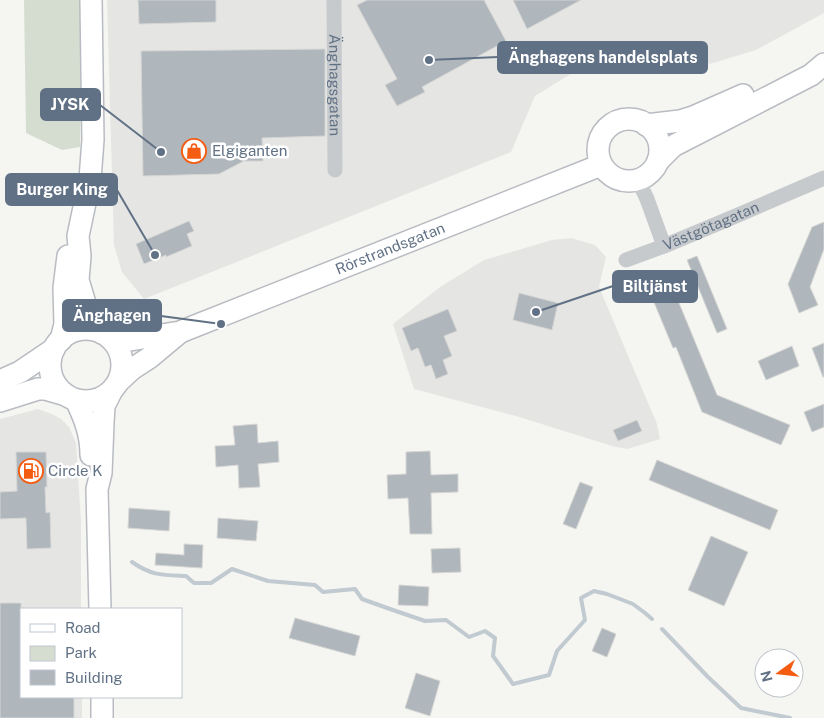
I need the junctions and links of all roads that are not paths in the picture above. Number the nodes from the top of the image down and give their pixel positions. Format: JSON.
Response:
{"nodes":[{"id":1,"x":91,"y":0,"type":"edge"},
{"id":2,"x":334,"y":0,"type":"edge"},
{"id":3,"x":824,"y":56,"type":"edge"},
{"id":4,"x":824,"y":64,"type":"edge"},
{"id":5,"x":646,"y":125,"type":"junction"},
{"id":6,"x":658,"y":161,"type":"junction"},
{"id":7,"x":601,"y":165,"type":"junction"},
{"id":8,"x":334,"y":170,"type":"dead end"},
{"id":9,"x":824,"y":178,"type":"edge"},
{"id":10,"x":638,"y":180,"type":"junction"},
{"id":11,"x":78,"y":236,"type":"junction"},
{"id":12,"x":664,"y":246,"type":"junction"},
{"id":13,"x":626,"y":260,"type":"dead end"},
{"id":14,"x":180,"y":332,"type":"junction"},
{"id":15,"x":106,"y":336,"type":"junction"},
{"id":16,"x":58,"y":344,"type":"junction"},
{"id":17,"x":0,"y":381,"type":"edge"},
{"id":18,"x":115,"y":386,"type":"junction"},
{"id":19,"x":71,"y":398,"type":"junction"},
{"id":20,"x":0,"y":401,"type":"edge"},
{"id":21,"x":97,"y":489,"type":"junction"},
{"id":22,"x":100,"y":608,"type":"edge"},
{"id":23,"x":102,"y":698,"type":"edge"},
{"id":24,"x":102,"y":718,"type":"edge"}],
"edges":[{"from":1,"to":11,"type":"main road"},
{"from":2,"to":8,"type":"street","name":"Änghagsgatan"},
{"from":3,"to":5,"type":"main road"},
{"from":4,"to":6,"type":"main road"},
{"from":5,"to":6,"type":"main road"},
{"from":5,"to":7,"type":"main road"},
{"from":6,"to":10,"type":"main road"},
{"from":7,"to":10,"type":"main road"},
{"from":7,"to":14,"type":"main road","name":"Rörstrandsgatan"},
{"from":9,"to":12,"type":"street","name":"Västgötagatan"},
{"from":10,"to":12,"type":"street","name":"Västgötagatan"},
{"from":11,"to":15,"type":"main road"},
{"from":11,"to":16,"type":"main road"},
{"from":12,"to":13,"type":"street"},
{"from":14,"to":15,"type":"main road","name":"Rörstrandsgatan"},
{"from":14,"to":18,"type":"main road","name":"Rörstrandsgatan"},
{"from":15,"to":16,"type":"main road"},
{"from":15,"to":18,"type":"main road"},
{"from":16,"to":17,"type":"main road"},
{"from":16,"to":19,"type":"main road"},
{"from":18,"to":19,"type":"main road"},
{"from":18,"to":21,"type":"main road"},
{"from":19,"to":20,"type":"main road"},
{"from":19,"to":21,"type":"main road"},
{"from":21,"to":22,"type":"main road"},
{"from":23,"to":24,"type":"main road"}]}
